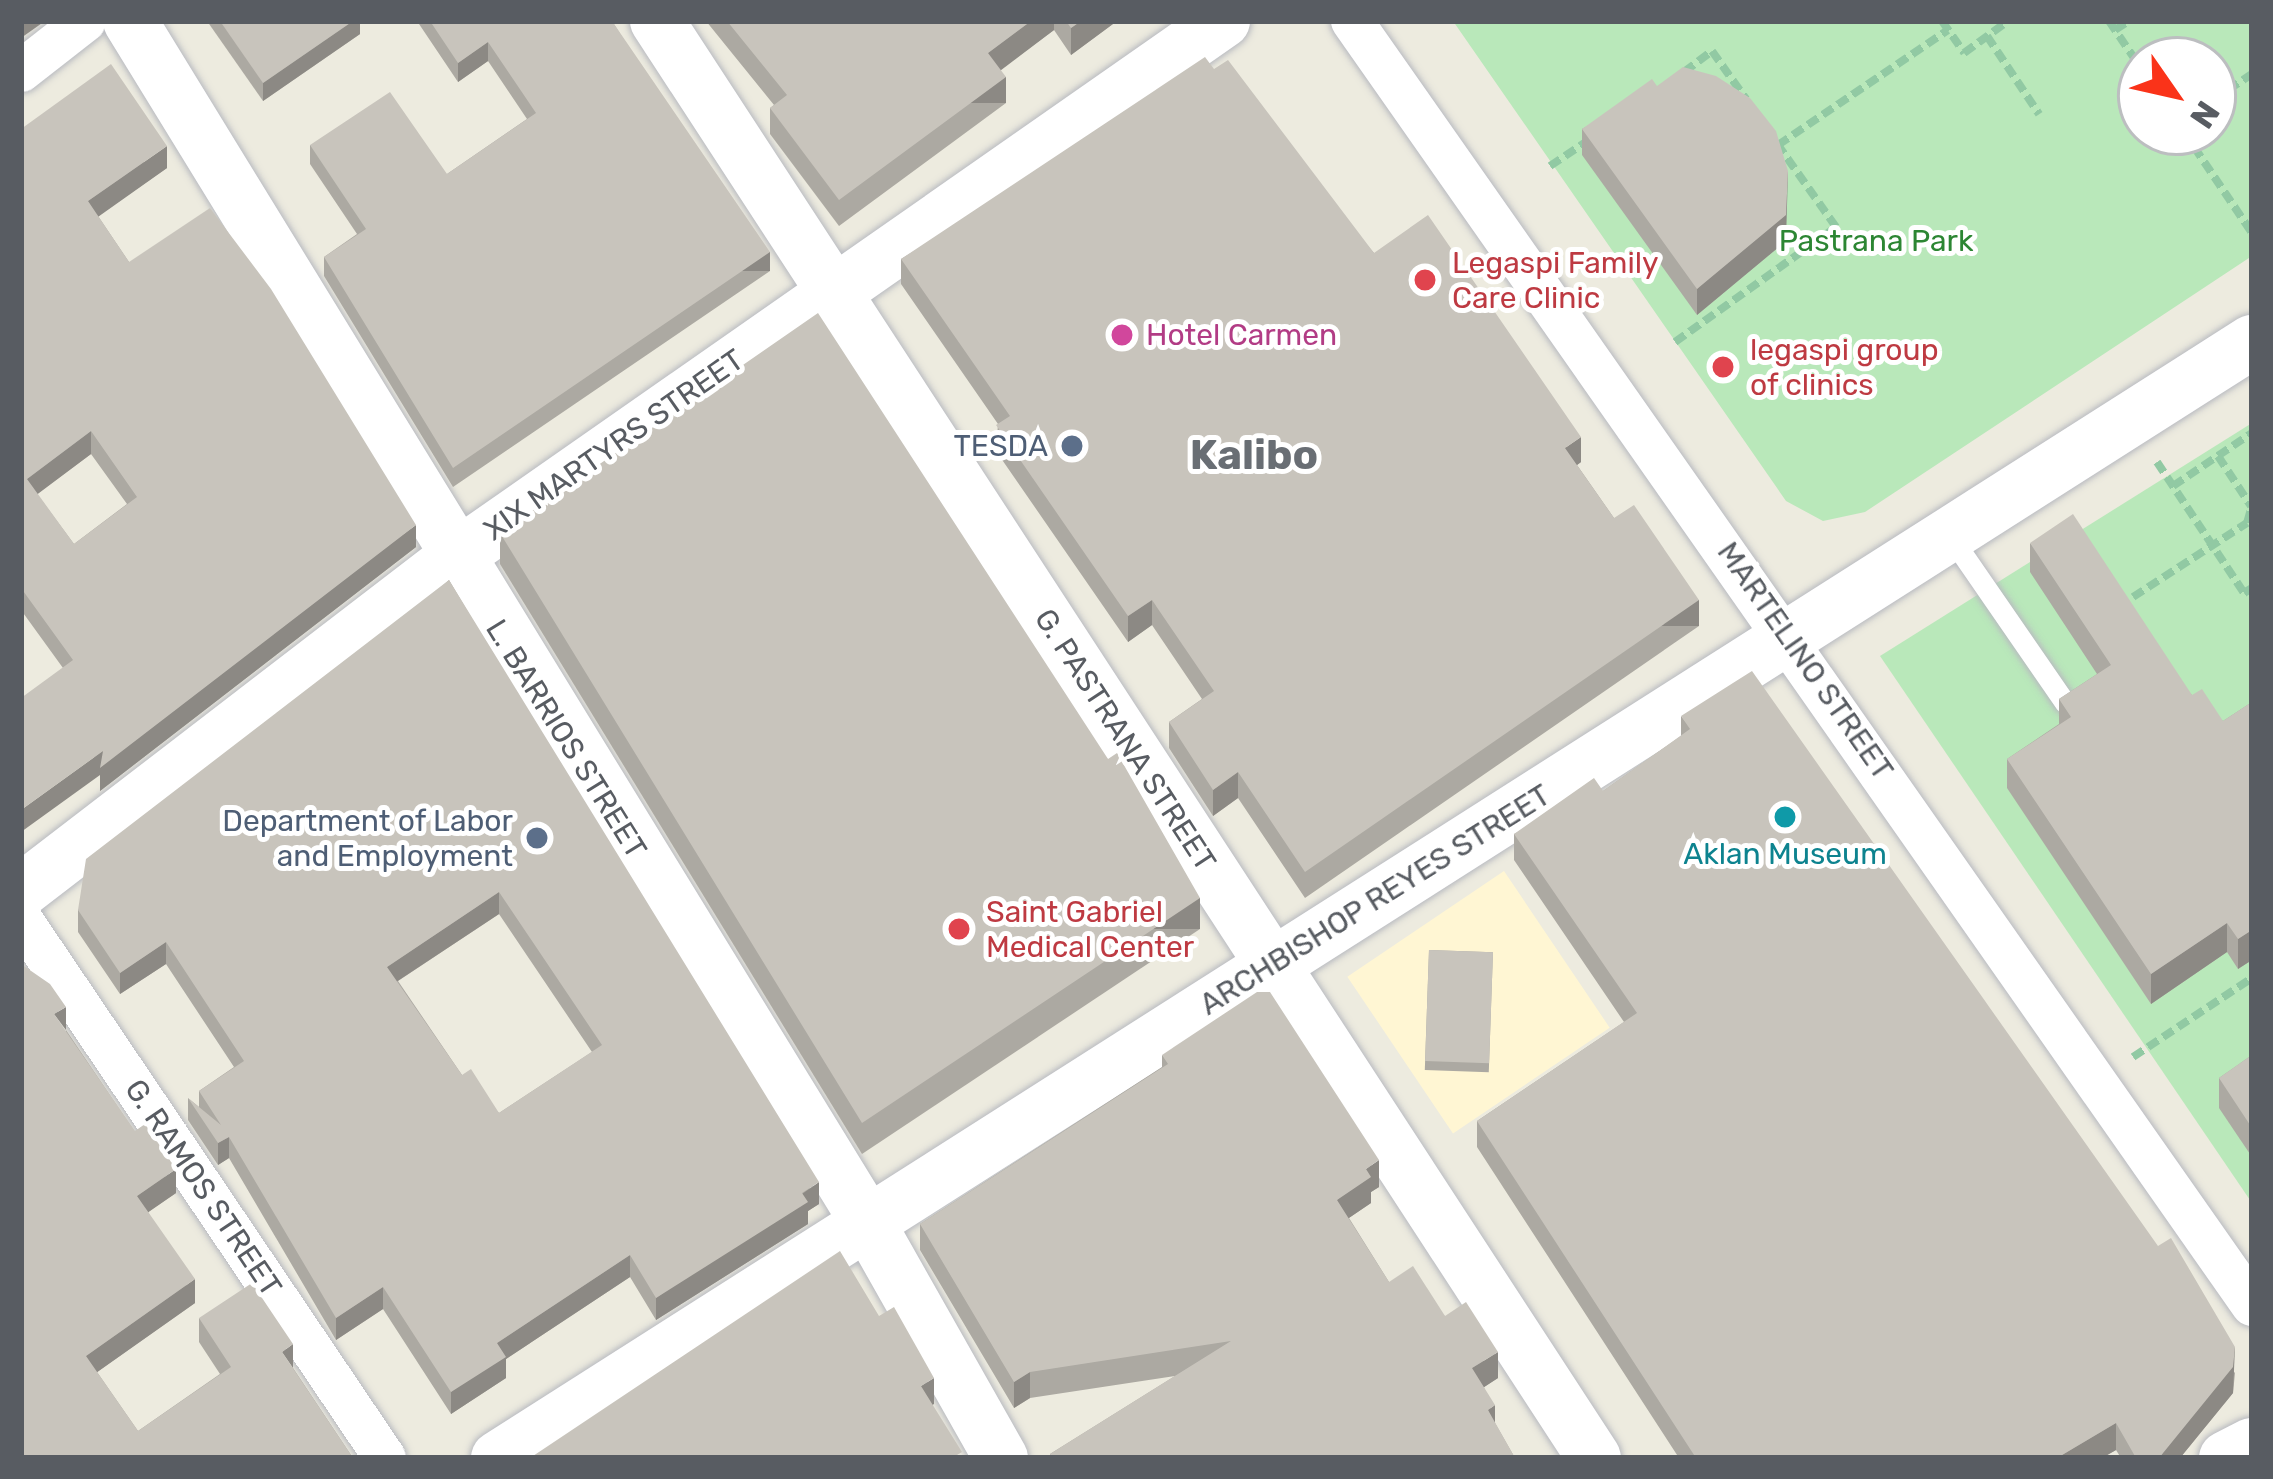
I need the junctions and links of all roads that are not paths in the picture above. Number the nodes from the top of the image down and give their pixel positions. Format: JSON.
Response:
{"nodes":[{"id":1,"x":85,"y":21,"type":"edge"},
{"id":2,"x":130,"y":21,"type":"edge"},
{"id":3,"x":657,"y":21,"type":"edge"},
{"id":4,"x":1223,"y":21,"type":"edge"},
{"id":5,"x":1352,"y":21,"type":"edge"},
{"id":6,"x":21,"y":71,"type":"edge"},
{"id":7,"x":834,"y":292,"type":"junction"},
{"id":8,"x":2252,"y":342,"type":"edge"},
{"id":9,"x":1950,"y":535,"type":"junction"},
{"id":10,"x":454,"y":558,"type":"junction"},
{"id":11,"x":1789,"y":637,"type":"junction"},
{"id":12,"x":2065,"y":703,"type":"edge"},
{"id":13,"x":21,"y":891,"type":"edge"},
{"id":14,"x":21,"y":919,"type":"edge"},
{"id":15,"x":1272,"y":965,"type":"junction"},
{"id":16,"x":868,"y":1222,"type":"junction"},
{"id":17,"x":2252,"y":1305,"type":"edge"},
{"id":18,"x":2252,"y":1444,"type":"edge"},
{"id":19,"x":385,"y":1458,"type":"edge"},
{"id":20,"x":498,"y":1458,"type":"edge"},
{"id":21,"x":1001,"y":1458,"type":"edge"},
{"id":22,"x":1594,"y":1458,"type":"edge"},
{"id":23,"x":2226,"y":1458,"type":"edge"}],
"edges":[{"from":1,"to":6,"type":"street"},
{"from":2,"to":10,"type":"street","name":"L. BARRIOS STREET"},
{"from":3,"to":7,"type":"street","name":"G. PASTRANA STREET"},
{"from":4,"to":7,"type":"street","name":"XIX MARTYRS STREET"},
{"from":5,"to":11,"type":"street","name":"MARTELINO STREET"},
{"from":7,"to":10,"type":"street","name":"XIX MARTYRS STREET"},
{"from":7,"to":15,"type":"street","name":"G. PASTRANA STREET"},
{"from":8,"to":9,"type":"street","name":"ARCHBISHOP REYES STREET"},
{"from":9,"to":11,"type":"street","name":"ARCHBISHOP REYES STREET"},
{"from":9,"to":12,"type":"lane"},
{"from":10,"to":13,"type":"street","name":"XIX MARTYRS STREET"},
{"from":10,"to":16,"type":"street","name":"L. BARRIOS STREET"},
{"from":11,"to":15,"type":"street","name":"ARCHBISHOP REYES STREET"},
{"from":11,"to":17,"type":"street","name":"MARTELINO STREET"},
{"from":14,"to":19,"type":"street","name":"G. RAMOS STREET"},
{"from":15,"to":16,"type":"street","name":"ARCHBISHOP REYES STREET"},
{"from":15,"to":22,"type":"street","name":"G. PASTRANA STREET"},
{"from":16,"to":20,"type":"street","name":"ARCHBISHOP REYES STREET"},
{"from":16,"to":21,"type":"street","name":"L. BARRIOS STREET"},
{"from":18,"to":23,"type":"street"}]}
